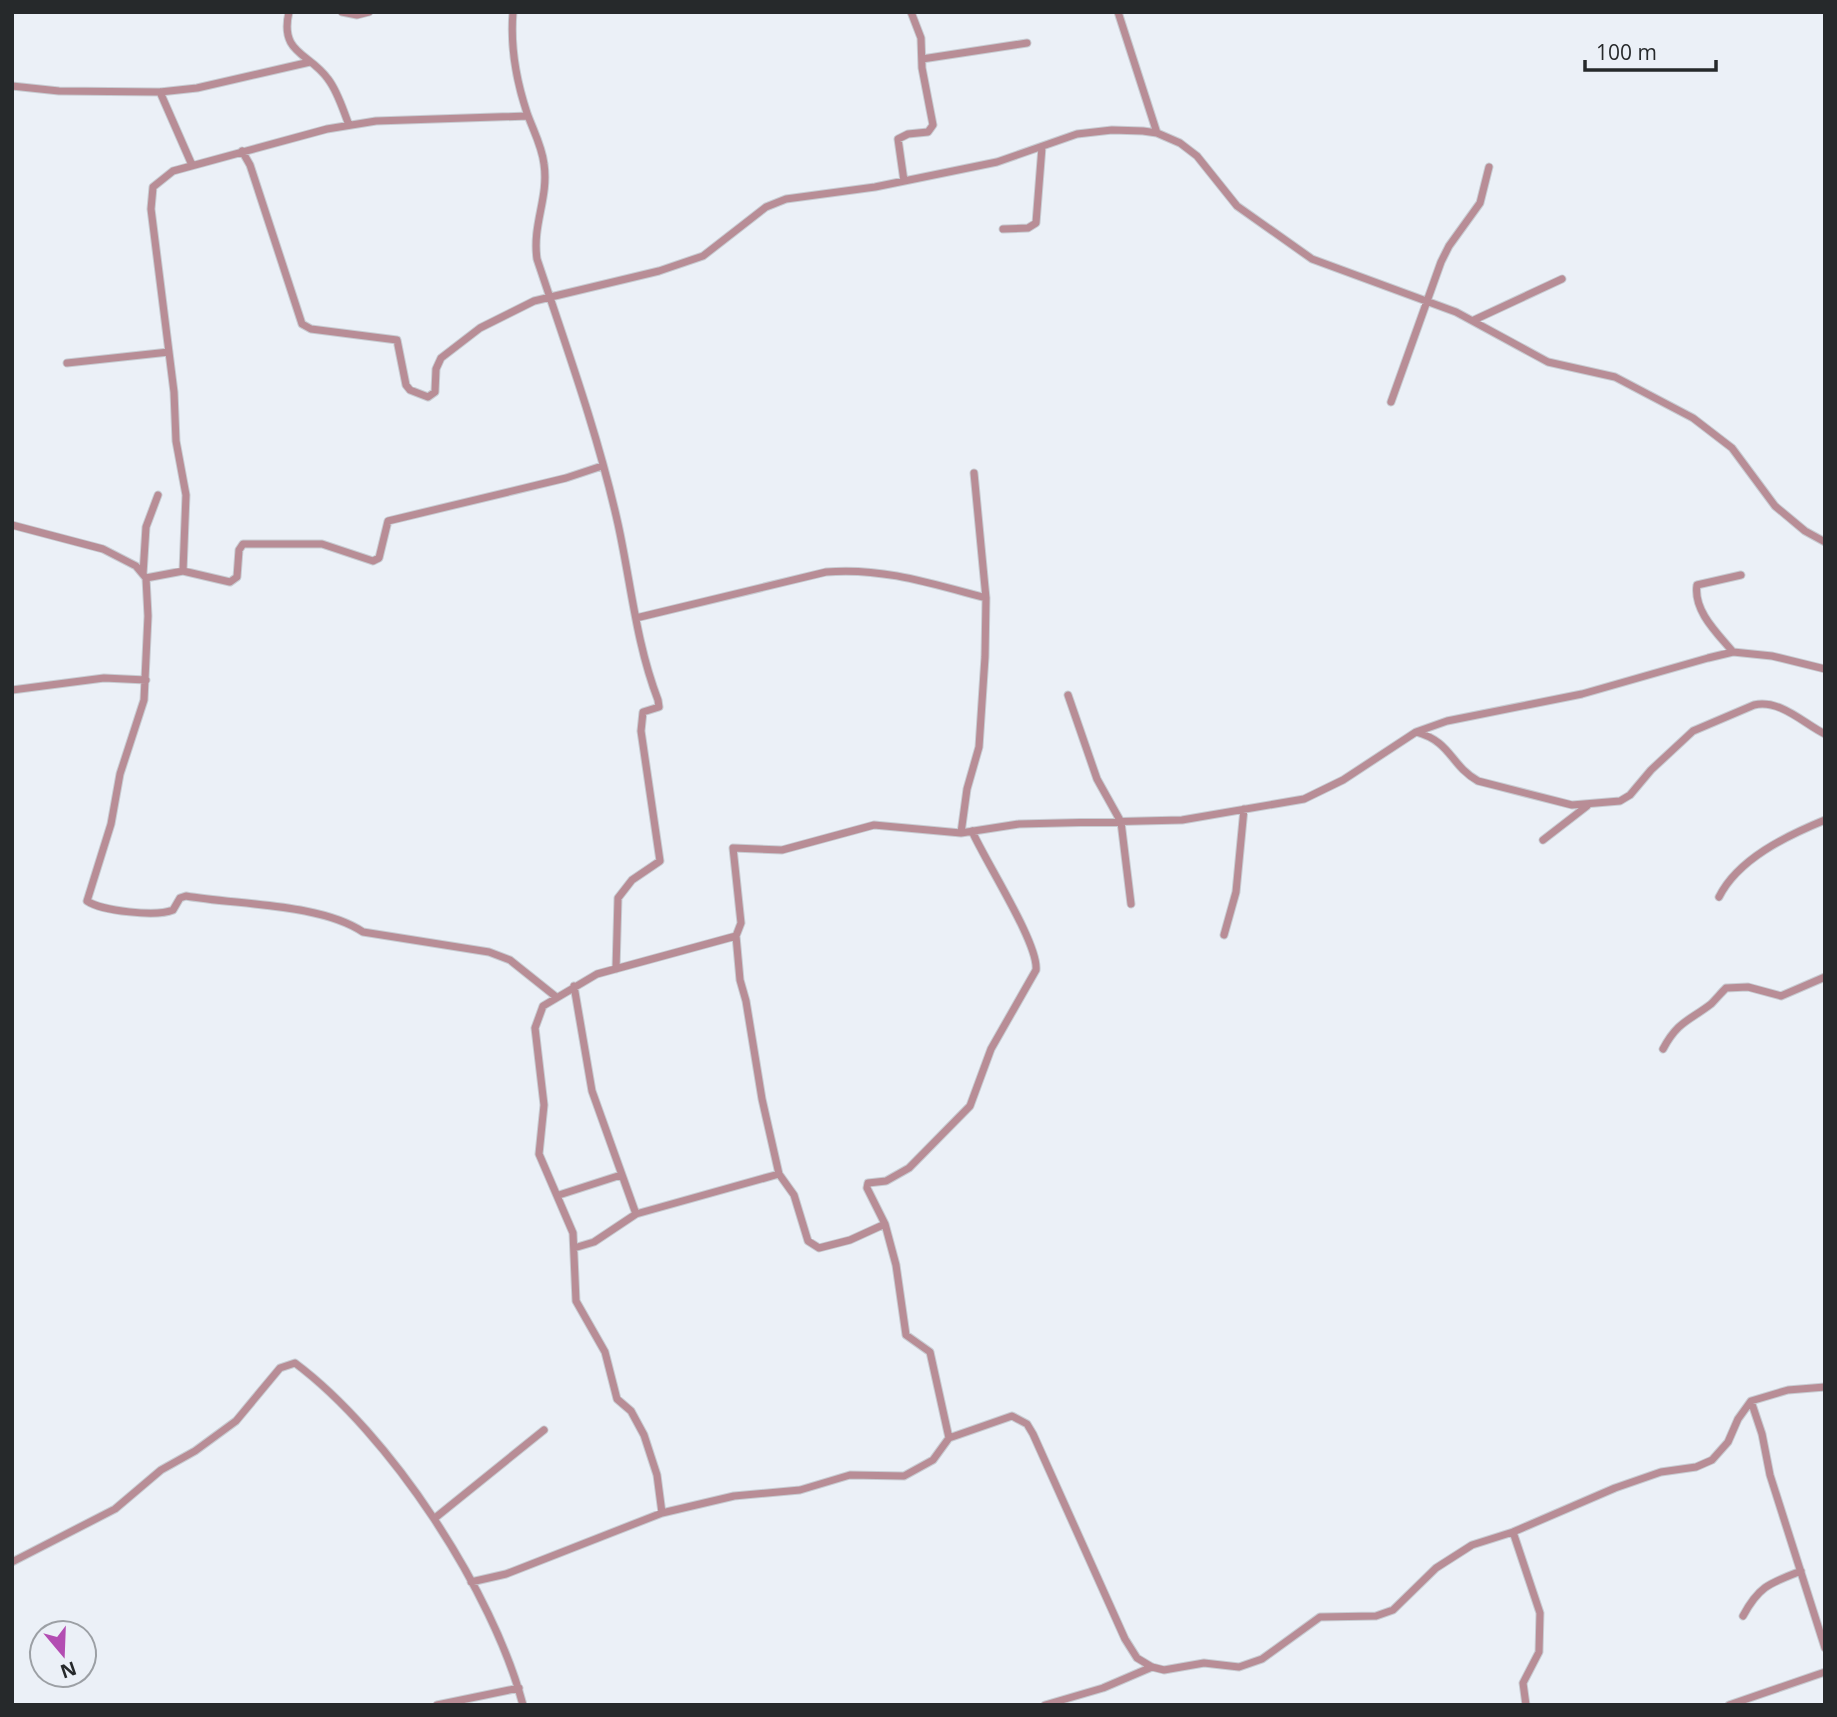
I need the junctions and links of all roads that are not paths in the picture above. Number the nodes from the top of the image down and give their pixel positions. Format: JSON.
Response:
{"nodes":[{"id":1,"x":289,"y":12,"type":"edge"},
{"id":2,"x":342,"y":12,"type":"edge"},
{"id":3,"x":369,"y":12,"type":"edge"},
{"id":4,"x":513,"y":12,"type":"edge"},
{"id":5,"x":911,"y":12,"type":"edge"},
{"id":6,"x":1118,"y":12,"type":"edge"},
{"id":7,"x":1027,"y":44,"type":"dead end"},
{"id":8,"x":922,"y":59,"type":"junction"},
{"id":9,"x":310,"y":62,"type":"junction"},
{"id":10,"x":12,"y":86,"type":"edge"},
{"id":11,"x":160,"y":92,"type":"junction"},
{"id":12,"x":528,"y":116,"type":"junction"},
{"id":13,"x":349,"y":125,"type":"junction"},
{"id":14,"x":1157,"y":133,"type":"junction"},
{"id":15,"x":1042,"y":147,"type":"junction"},
{"id":16,"x":242,"y":151,"type":"junction"},
{"id":17,"x":192,"y":164,"type":"junction"},
{"id":18,"x":1489,"y":167,"type":"dead end"},
{"id":19,"x":904,"y":181,"type":"junction"},
{"id":20,"x":1003,"y":229,"type":"dead end"},
{"id":21,"x":1562,"y":279,"type":"dead end"},
{"id":22,"x":550,"y":297,"type":"junction"},
{"id":23,"x":1429,"y":301,"type":"junction"},
{"id":24,"x":1474,"y":320,"type":"junction"},
{"id":25,"x":169,"y":352,"type":"junction"},
{"id":26,"x":67,"y":363,"type":"dead end"},
{"id":27,"x":1391,"y":402,"type":"dead end"},
{"id":28,"x":602,"y":466,"type":"junction"},
{"id":29,"x":974,"y":473,"type":"dead end"},
{"id":30,"x":158,"y":495,"type":"dead end"},
{"id":31,"x":12,"y":525,"type":"edge"},
{"id":32,"x":1825,"y":542,"type":"edge"},
{"id":33,"x":183,"y":571,"type":"junction"},
{"id":34,"x":1741,"y":575,"type":"dead end"},
{"id":35,"x":144,"y":576,"type":"junction"},
{"id":36,"x":986,"y":598,"type":"junction"},
{"id":37,"x":636,"y":618,"type":"junction"},
{"id":38,"x":1733,"y":652,"type":"junction"},
{"id":39,"x":1825,"y":669,"type":"edge"},
{"id":40,"x":146,"y":680,"type":"junction"},
{"id":41,"x":12,"y":690,"type":"edge"},
{"id":42,"x":1068,"y":695,"type":"dead end"},
{"id":43,"x":1416,"y":733,"type":"junction"},
{"id":44,"x":1825,"y":734,"type":"edge"},
{"id":45,"x":1587,"y":806,"type":"junction"},
{"id":46,"x":1244,"y":809,"type":"junction"},
{"id":47,"x":1825,"y":820,"type":"edge"},
{"id":48,"x":1121,"y":822,"type":"junction"},
{"id":49,"x":972,"y":831,"type":"junction"},
{"id":50,"x":961,"y":833,"type":"junction"},
{"id":51,"x":1543,"y":840,"type":"dead end"},
{"id":52,"x":1718,"y":897,"type":"dead end"},
{"id":53,"x":1131,"y":904,"type":"dead end"},
{"id":54,"x":1224,"y":935,"type":"dead end"},
{"id":55,"x":736,"y":936,"type":"junction"},
{"id":56,"x":616,"y":969,"type":"junction"},
{"id":57,"x":1825,"y":977,"type":"edge"},
{"id":58,"x":574,"y":986,"type":"junction"},
{"id":59,"x":555,"y":996,"type":"junction"},
{"id":60,"x":1663,"y":1048,"type":"dead end"},
{"id":61,"x":779,"y":1174,"type":"junction"},
{"id":62,"x":621,"y":1175,"type":"junction"},
{"id":63,"x":559,"y":1195,"type":"junction"},
{"id":64,"x":636,"y":1214,"type":"junction"},
{"id":65,"x":885,"y":1224,"type":"junction"},
{"id":66,"x":574,"y":1248,"type":"junction"},
{"id":67,"x":1825,"y":1387,"type":"edge"},
{"id":68,"x":1751,"y":1401,"type":"junction"},
{"id":69,"x":544,"y":1430,"type":"dead end"},
{"id":70,"x":950,"y":1438,"type":"junction"},
{"id":71,"x":662,"y":1513,"type":"junction"},
{"id":72,"x":435,"y":1518,"type":"junction"},
{"id":73,"x":1513,"y":1532,"type":"junction"},
{"id":74,"x":12,"y":1562,"type":"edge"},
{"id":75,"x":1801,"y":1571,"type":"junction"},
{"id":76,"x":471,"y":1582,"type":"junction"},
{"id":77,"x":1742,"y":1616,"type":"dead end"},
{"id":78,"x":1825,"y":1648,"type":"edge"},
{"id":79,"x":1152,"y":1667,"type":"junction"},
{"id":80,"x":1825,"y":1672,"type":"edge"},
{"id":81,"x":519,"y":1688,"type":"junction"},
{"id":82,"x":437,"y":1705,"type":"edge"},
{"id":83,"x":523,"y":1705,"type":"edge"},
{"id":84,"x":1045,"y":1705,"type":"edge"},
{"id":85,"x":1526,"y":1705,"type":"edge"},
{"id":86,"x":1729,"y":1705,"type":"edge"}],
"edges":[{"from":1,"to":9,"type":"street"},
{"from":2,"to":3,"type":"street"},
{"from":4,"to":12,"type":"street"},
{"from":5,"to":8,"type":"street"},
{"from":6,"to":14,"type":"street"},
{"from":7,"to":8,"type":"street"},
{"from":8,"to":19,"type":"street"},
{"from":9,"to":11,"type":"street"},
{"from":9,"to":13,"type":"street"},
{"from":10,"to":11,"type":"street"},
{"from":11,"to":17,"type":"street"},
{"from":12,"to":13,"type":"street"},
{"from":12,"to":22,"type":"street"},
{"from":13,"to":16,"type":"street"},
{"from":14,"to":15,"type":"street"},
{"from":14,"to":23,"type":"street"},
{"from":15,"to":19,"type":"street"},
{"from":15,"to":20,"type":"street"},
{"from":16,"to":17,"type":"street"},
{"from":16,"to":22,"type":"street"},
{"from":17,"to":25,"type":"street"},
{"from":18,"to":23,"type":"street"},
{"from":19,"to":22,"type":"street"},
{"from":21,"to":24,"type":"street"},
{"from":22,"to":28,"type":"street"},
{"from":23,"to":24,"type":"street"},
{"from":23,"to":27,"type":"street"},
{"from":24,"to":32,"type":"street"},
{"from":25,"to":26,"type":"street"},
{"from":25,"to":33,"type":"street"},
{"from":28,"to":33,"type":"street"},
{"from":28,"to":37,"type":"street"},
{"from":29,"to":36,"type":"street"},
{"from":30,"to":35,"type":"street"},
{"from":31,"to":35,"type":"street"},
{"from":33,"to":35,"type":"street"},
{"from":34,"to":38,"type":"street"},
{"from":35,"to":40,"type":"street"},
{"from":36,"to":37,"type":"street"},
{"from":36,"to":50,"type":"street"},
{"from":37,"to":56,"type":"street"},
{"from":38,"to":39,"type":"street"},
{"from":38,"to":43,"type":"street"},
{"from":40,"to":41,"type":"street"},
{"from":40,"to":59,"type":"street"},
{"from":42,"to":48,"type":"street"},
{"from":43,"to":45,"type":"street"},
{"from":43,"to":46,"type":"street"},
{"from":44,"to":45,"type":"street"},
{"from":45,"to":51,"type":"street"},
{"from":46,"to":48,"type":"street"},
{"from":46,"to":54,"type":"street"},
{"from":47,"to":52,"type":"street"},
{"from":48,"to":49,"type":"street"},
{"from":48,"to":53,"type":"street"},
{"from":49,"to":50,"type":"street"},
{"from":49,"to":65,"type":"street"},
{"from":50,"to":55,"type":"street"},
{"from":55,"to":56,"type":"street"},
{"from":55,"to":61,"type":"street"},
{"from":56,"to":58,"type":"street"},
{"from":57,"to":60,"type":"street"},
{"from":58,"to":59,"type":"street"},
{"from":58,"to":62,"type":"street"},
{"from":59,"to":63,"type":"street"},
{"from":61,"to":64,"type":"street"},
{"from":61,"to":65,"type":"street"},
{"from":62,"to":63,"type":"street"},
{"from":62,"to":64,"type":"street"},
{"from":63,"to":66,"type":"street"},
{"from":64,"to":66,"type":"street"},
{"from":65,"to":70,"type":"street"},
{"from":66,"to":71,"type":"street"},
{"from":67,"to":68,"type":"street"},
{"from":68,"to":73,"type":"street"},
{"from":68,"to":75,"type":"street"},
{"from":69,"to":72,"type":"street"},
{"from":70,"to":71,"type":"street"},
{"from":70,"to":79,"type":"street"},
{"from":71,"to":76,"type":"street"},
{"from":72,"to":74,"type":"street"},
{"from":72,"to":76,"type":"street"},
{"from":73,"to":79,"type":"street"},
{"from":73,"to":85,"type":"street"},
{"from":75,"to":77,"type":"street"},
{"from":75,"to":78,"type":"street"},
{"from":76,"to":81,"type":"street"},
{"from":79,"to":84,"type":"street"},
{"from":80,"to":86,"type":"street"},
{"from":81,"to":82,"type":"street"},
{"from":81,"to":83,"type":"street"}]}
